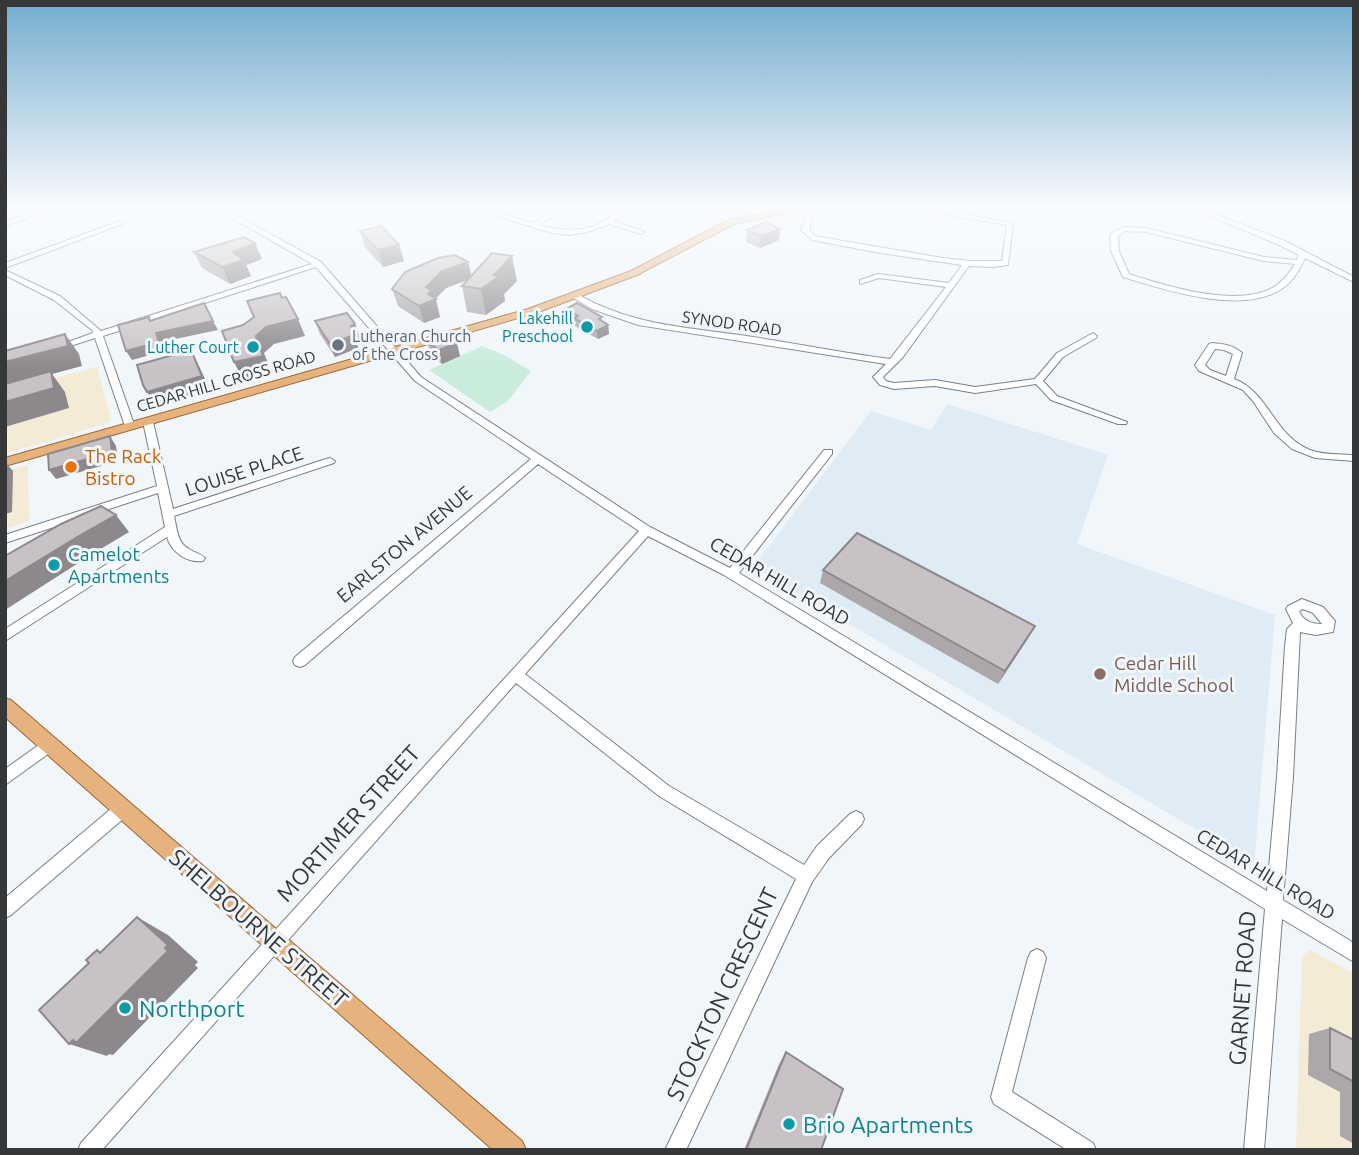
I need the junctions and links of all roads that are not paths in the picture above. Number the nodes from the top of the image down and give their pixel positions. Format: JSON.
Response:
{"nodes":[{"id":1,"x":313,"y":262,"type":"edge"},
{"id":2,"x":655,"y":262,"type":"edge"},
{"id":3,"x":960,"y":262,"type":"edge"},
{"id":4,"x":1004,"y":262,"type":"edge"},
{"id":5,"x":1120,"y":262,"type":"edge"},
{"id":6,"x":1299,"y":262,"type":"edge"},
{"id":7,"x":1320,"y":262,"type":"edge"},
{"id":8,"x":967,"y":263,"type":"junction"},
{"id":9,"x":317,"y":264,"type":"junction"},
{"id":10,"x":5,"y":272,"type":"edge"},
{"id":11,"x":1354,"y":280,"type":"edge"},
{"id":12,"x":863,"y":282,"type":"dead end"},
{"id":13,"x":949,"y":285,"type":"junction"},
{"id":14,"x":575,"y":296,"type":"junction"},
{"id":15,"x":98,"y":333,"type":"junction"},
{"id":16,"x":1093,"y":335,"type":"dead end"},
{"id":17,"x":392,"y":351,"type":"junction"},
{"id":18,"x":43,"y":352,"type":"edge"},
{"id":19,"x":890,"y":362,"type":"junction"},
{"id":20,"x":1230,"y":378,"type":"dead end"},
{"id":21,"x":1038,"y":381,"type":"junction"},
{"id":22,"x":148,"y":422,"type":"junction"},
{"id":23,"x":1122,"y":422,"type":"dead end"},
{"id":24,"x":130,"y":427,"type":"junction"},
{"id":25,"x":828,"y":452,"type":"dead end"},
{"id":26,"x":1354,"y":458,"type":"edge"},
{"id":27,"x":536,"y":460,"type":"junction"},
{"id":28,"x":330,"y":461,"type":"dead end"},
{"id":29,"x":5,"y":462,"type":"edge"},
{"id":30,"x":163,"y":488,"type":"junction"},
{"id":31,"x":169,"y":514,"type":"junction"},
{"id":32,"x":172,"y":528,"type":"junction"},
{"id":33,"x":646,"y":530,"type":"junction"},
{"id":34,"x":5,"y":539,"type":"edge"},
{"id":35,"x":199,"y":558,"type":"dead end"},
{"id":36,"x":732,"y":574,"type":"junction"},
{"id":37,"x":1302,"y":624,"type":"dead end"},
{"id":38,"x":5,"y":636,"type":"edge"},
{"id":39,"x":299,"y":661,"type":"dead end"},
{"id":40,"x":516,"y":675,"type":"junction"},
{"id":41,"x":5,"y":706,"type":"edge"},
{"id":42,"x":50,"y":744,"type":"junction"},
{"id":43,"x":5,"y":778,"type":"edge"},
{"id":44,"x":124,"y":808,"type":"junction"},
{"id":45,"x":856,"y":819,"type":"dead end"},
{"id":46,"x":806,"y":876,"type":"junction"},
{"id":47,"x":1273,"y":903,"type":"junction"},
{"id":48,"x":5,"y":909,"type":"edge"},
{"id":49,"x":274,"y":942,"type":"junction"},
{"id":50,"x":1354,"y":953,"type":"edge"},
{"id":51,"x":1037,"y":958,"type":"dead end"},
{"id":52,"x":88,"y":1150,"type":"edge"},
{"id":53,"x":513,"y":1150,"type":"edge"},
{"id":54,"x":675,"y":1150,"type":"edge"},
{"id":55,"x":1086,"y":1150,"type":"edge"},
{"id":56,"x":1254,"y":1150,"type":"edge"}],
"edges":[{"from":1,"to":9,"type":"street","name":"CEDAR HILL ROAD"},
{"from":2,"to":14,"type":"main road","name":"CEDAR HILL CROSS ROAD"},
{"from":3,"to":8,"type":"street"},
{"from":4,"to":8,"type":"street"},
{"from":5,"to":6,"type":"street"},
{"from":7,"to":11,"type":"street"},
{"from":8,"to":13,"type":"street"},
{"from":9,"to":15,"type":"street"},
{"from":9,"to":17,"type":"street","name":"CEDAR HILL ROAD"},
{"from":10,"to":15,"type":"street"},
{"from":12,"to":13,"type":"street"},
{"from":13,"to":19,"type":"street"},
{"from":14,"to":17,"type":"main road","name":"CEDAR HILL CROSS ROAD"},
{"from":14,"to":19,"type":"street","name":"SYNOD ROAD"},
{"from":15,"to":18,"type":"street"},
{"from":15,"to":24,"type":"street"},
{"from":16,"to":21,"type":"street"},
{"from":17,"to":22,"type":"main road","name":"CEDAR HILL CROSS ROAD"},
{"from":17,"to":27,"type":"street","name":"CEDAR HILL ROAD"},
{"from":19,"to":21,"type":"street"},
{"from":20,"to":26,"type":"street"},
{"from":21,"to":23,"type":"street"},
{"from":22,"to":24,"type":"main road","name":"CEDAR HILL CROSS ROAD"},
{"from":22,"to":30,"type":"street"},
{"from":24,"to":29,"type":"main road","name":"CEDAR HILL CROSS ROAD"},
{"from":25,"to":36,"type":"street"},
{"from":27,"to":33,"type":"street","name":"CEDAR HILL ROAD"},
{"from":27,"to":39,"type":"street","name":"EARLSTON AVENUE"},
{"from":28,"to":31,"type":"street","name":"LOUISE PLACE"},
{"from":30,"to":31,"type":"street"},
{"from":30,"to":34,"type":"street"},
{"from":31,"to":32,"type":"street"},
{"from":32,"to":35,"type":"street"},
{"from":32,"to":38,"type":"street"},
{"from":33,"to":36,"type":"street","name":"CEDAR HILL ROAD"},
{"from":33,"to":40,"type":"street","name":"MORTIMER STREET"},
{"from":36,"to":47,"type":"street","name":"CEDAR HILL ROAD"},
{"from":37,"to":47,"type":"street","name":"GARNET ROAD"},
{"from":40,"to":46,"type":"street","name":"STOCKTON CRESCENT"},
{"from":40,"to":49,"type":"street","name":"MORTIMER STREET"},
{"from":41,"to":42,"type":"main road","name":"SHELBOURNE STREET"},
{"from":42,"to":43,"type":"street"},
{"from":42,"to":44,"type":"main road","name":"SHELBOURNE STREET"},
{"from":44,"to":48,"type":"street"},
{"from":44,"to":49,"type":"main road","name":"SHELBOURNE STREET"},
{"from":45,"to":46,"type":"street"},
{"from":46,"to":54,"type":"street","name":"STOCKTON CRESCENT"},
{"from":47,"to":50,"type":"street","name":"CEDAR HILL ROAD"},
{"from":47,"to":56,"type":"street","name":"GARNET ROAD"},
{"from":49,"to":52,"type":"street","name":"MORTIMER STREET"},
{"from":49,"to":53,"type":"main road","name":"SHELBOURNE STREET"},
{"from":51,"to":55,"type":"street"}]}
